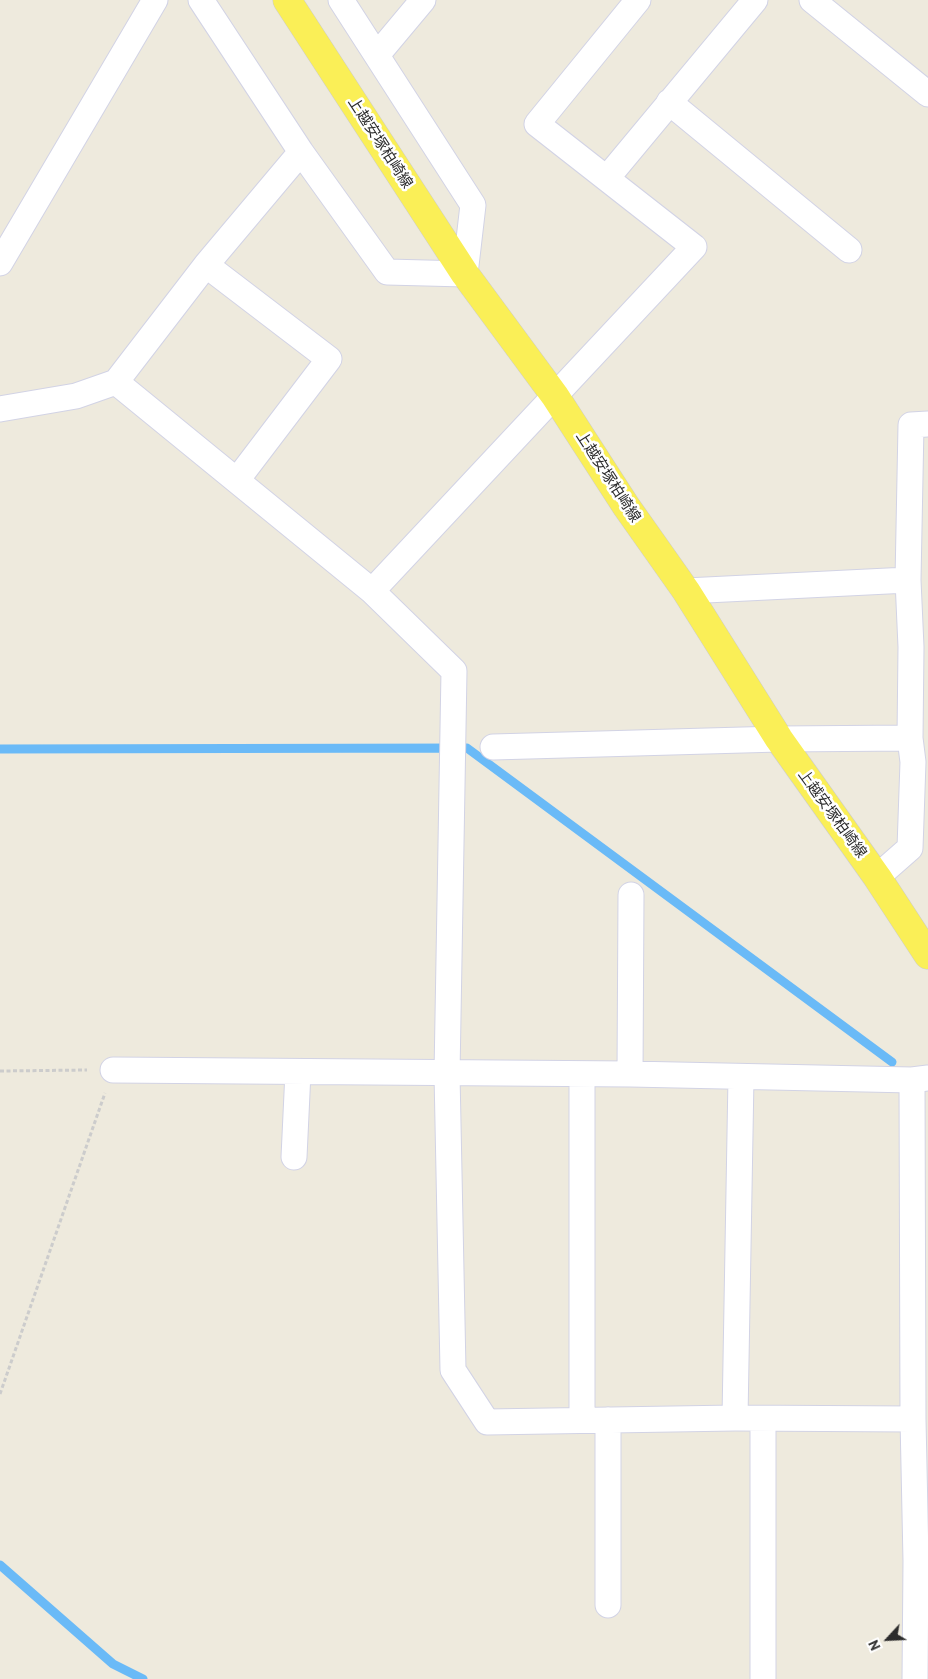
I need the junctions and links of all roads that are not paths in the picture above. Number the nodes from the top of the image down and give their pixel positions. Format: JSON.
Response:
{"nodes":[{"id":1,"x":155,"y":0,"type":"edge"},
{"id":2,"x":201,"y":0,"type":"edge"},
{"id":3,"x":341,"y":0,"type":"edge"},
{"id":4,"x":423,"y":0,"type":"edge"},
{"id":5,"x":638,"y":0,"type":"edge"},
{"id":6,"x":755,"y":0,"type":"edge"},
{"id":7,"x":812,"y":0,"type":"edge"},
{"id":8,"x":287,"y":1,"type":"edge"},
{"id":9,"x":377,"y":55,"type":"junction"},
{"id":10,"x":928,"y":94,"type":"edge"},
{"id":11,"x":669,"y":102,"type":"junction"},
{"id":12,"x":301,"y":152,"type":"junction"},
{"id":13,"x":607,"y":178,"type":"junction"},
{"id":14,"x":850,"y":250,"type":"dead end"},
{"id":15,"x":0,"y":263,"type":"edge"},
{"id":16,"x":206,"y":265,"type":"junction"},
{"id":17,"x":465,"y":274,"type":"junction"},
{"id":18,"x":116,"y":382,"type":"junction"},
{"id":19,"x":555,"y":396,"type":"junction"},
{"id":20,"x":0,"y":409,"type":"edge"},
{"id":21,"x":928,"y":424,"type":"edge"},
{"id":22,"x":237,"y":480,"type":"junction"},
{"id":23,"x":908,"y":580,"type":"junction"},
{"id":24,"x":372,"y":591,"type":"junction"},
{"id":25,"x":686,"y":591,"type":"junction"},
{"id":26,"x":920,"y":648,"type":"edge"},
{"id":27,"x":779,"y":739,"type":"junction"},
{"id":28,"x":493,"y":747,"type":"dead end"},
{"id":29,"x":917,"y":754,"type":"edge"},
{"id":30,"x":878,"y":877,"type":"junction"},
{"id":31,"x":631,"y":895,"type":"dead end"},
{"id":32,"x":925,"y":943,"type":"edge"},
{"id":33,"x":114,"y":1070,"type":"road end"},
{"id":34,"x":298,"y":1072,"type":"junction"},
{"id":35,"x":447,"y":1074,"type":"junction"},
{"id":36,"x":582,"y":1074,"type":"junction"},
{"id":37,"x":630,"y":1074,"type":"junction"},
{"id":38,"x":741,"y":1078,"type":"junction"},
{"id":39,"x":920,"y":1079,"type":"edge"},
{"id":40,"x":294,"y":1157,"type":"dead end"},
{"id":41,"x":735,"y":1418,"type":"junction"},
{"id":42,"x":582,"y":1419,"type":"junction"},
{"id":43,"x":763,"y":1419,"type":"junction"},
{"id":44,"x":913,"y":1419,"type":"junction"},
{"id":45,"x":608,"y":1420,"type":"junction"},
{"id":46,"x":922,"y":1560,"type":"edge"},
{"id":47,"x":608,"y":1605,"type":"dead end"},
{"id":48,"x":763,"y":1679,"type":"edge"},
{"id":49,"x":915,"y":1679,"type":"edge"}],
"edges":[{"from":1,"to":15,"type":"street"},
{"from":2,"to":12,"type":"street"},
{"from":3,"to":9,"type":"street"},
{"from":4,"to":9,"type":"street"},
{"from":5,"to":13,"type":"street"},
{"from":6,"to":11,"type":"street"},
{"from":7,"to":10,"type":"street"},
{"from":8,"to":17,"type":"main road","name":"上越安塚柏崎線"},
{"from":9,"to":17,"type":"street"},
{"from":11,"to":13,"type":"street"},
{"from":11,"to":14,"type":"street"},
{"from":12,"to":16,"type":"street"},
{"from":12,"to":17,"type":"street"},
{"from":13,"to":19,"type":"street"},
{"from":16,"to":18,"type":"street"},
{"from":16,"to":22,"type":"street"},
{"from":17,"to":19,"type":"main road","name":"上越安塚柏崎線"},
{"from":18,"to":20,"type":"street"},
{"from":18,"to":22,"type":"street"},
{"from":19,"to":24,"type":"street"},
{"from":19,"to":25,"type":"main road","name":"上越安塚柏崎線"},
{"from":21,"to":23,"type":"street"},
{"from":22,"to":24,"type":"street"},
{"from":23,"to":25,"type":"street"},
{"from":23,"to":26,"type":"street"},
{"from":24,"to":35,"type":"street"},
{"from":25,"to":27,"type":"main road","name":"上越安塚柏崎線"},
{"from":26,"to":29,"type":"street"},
{"from":27,"to":28,"type":"street"},
{"from":27,"to":29,"type":"street"},
{"from":27,"to":30,"type":"main road","name":"上越安塚柏崎線"},
{"from":29,"to":30,"type":"street"},
{"from":30,"to":32,"type":"main road","name":"上越安塚柏崎線"},
{"from":31,"to":37,"type":"street"},
{"from":33,"to":34,"type":"street"},
{"from":34,"to":35,"type":"street"},
{"from":34,"to":40,"type":"street"},
{"from":35,"to":36,"type":"street"},
{"from":35,"to":42,"type":"street"},
{"from":36,"to":37,"type":"street"},
{"from":36,"to":42,"type":"street"},
{"from":37,"to":38,"type":"street"},
{"from":38,"to":39,"type":"street"},
{"from":38,"to":41,"type":"street"},
{"from":39,"to":44,"type":"street"},
{"from":41,"to":43,"type":"street"},
{"from":41,"to":45,"type":"street"},
{"from":42,"to":45,"type":"street"},
{"from":43,"to":44,"type":"street"},
{"from":43,"to":48,"type":"street"},
{"from":44,"to":46,"type":"street"},
{"from":45,"to":47,"type":"street"},
{"from":46,"to":49,"type":"street"}]}
